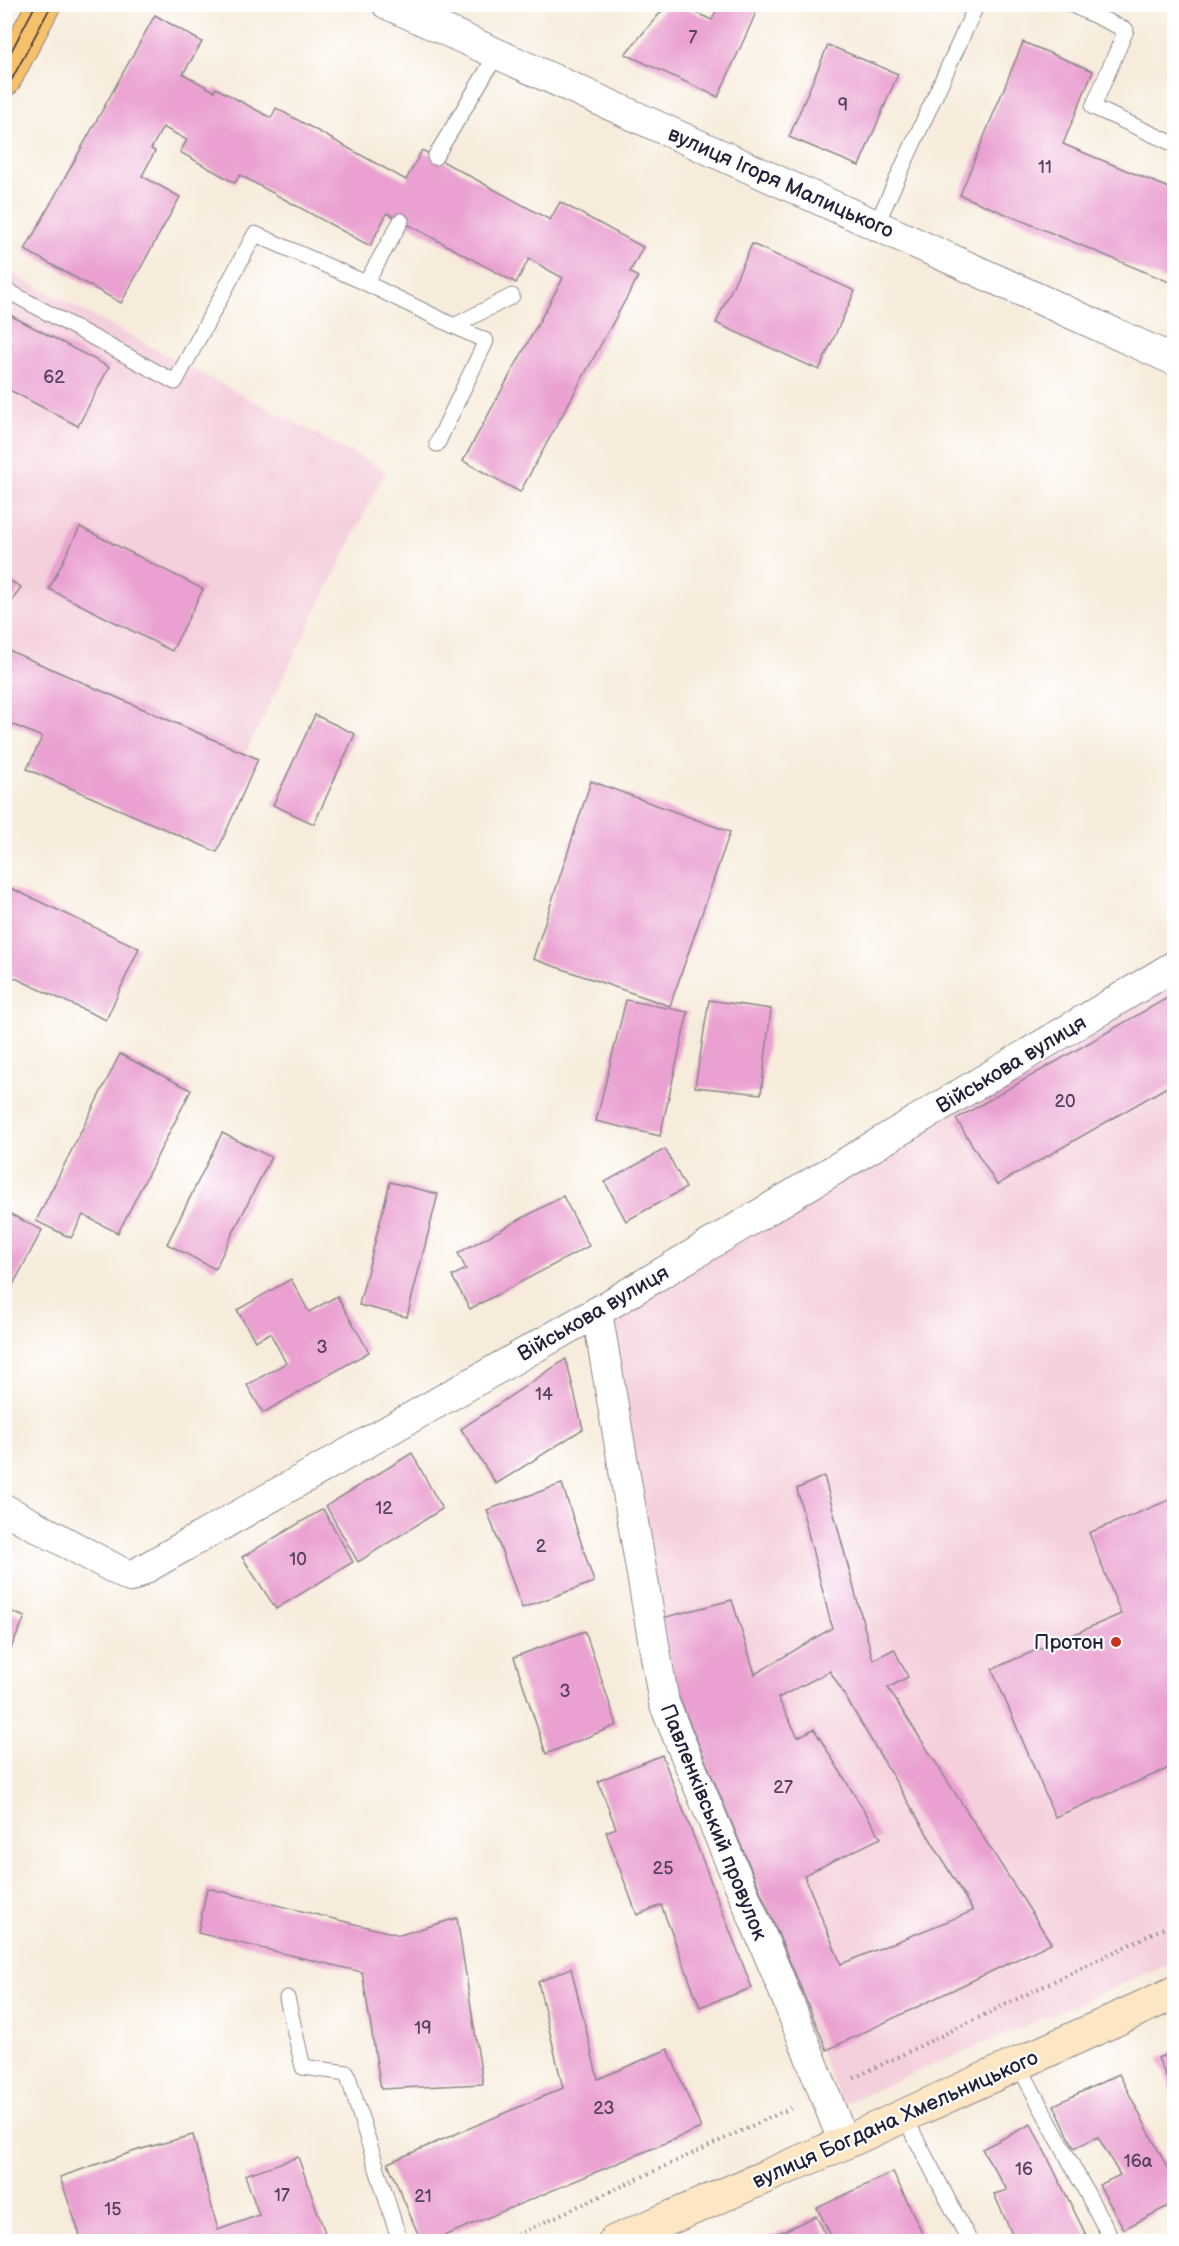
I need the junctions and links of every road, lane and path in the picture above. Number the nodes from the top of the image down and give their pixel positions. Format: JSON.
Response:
{"nodes":[{"id":1,"x":44,"y":4,"type":"edge"},
{"id":2,"x":387,"y":4,"type":"edge"},
{"id":3,"x":977,"y":4,"type":"edge"},
{"id":4,"x":1070,"y":4,"type":"edge"},
{"id":5,"x":497,"y":54,"type":"junction"},
{"id":6,"x":4,"y":80,"type":"edge"},
{"id":7,"x":1174,"y":144,"type":"edge"},
{"id":8,"x":435,"y":157,"type":"dead end"},
{"id":9,"x":401,"y":221,"type":"dead end"},
{"id":10,"x":876,"y":225,"type":"junction"},
{"id":11,"x":366,"y":283,"type":"junction"},
{"id":12,"x":4,"y":289,"type":"edge"},
{"id":13,"x":512,"y":296,"type":"dead end"},
{"id":14,"x":454,"y":326,"type":"junction"},
{"id":15,"x":1174,"y":360,"type":"edge"},
{"id":16,"x":437,"y":444,"type":"dead end"},
{"id":17,"x":1174,"y":966,"type":"edge"},
{"id":18,"x":597,"y":1312,"type":"junction"},
{"id":19,"x":4,"y":1509,"type":"edge"},
{"id":20,"x":1174,"y":1993,"type":"edge"},
{"id":21,"x":287,"y":1998,"type":"dead end"},
{"id":22,"x":1018,"y":2064,"type":"junction"},
{"id":23,"x":904,"y":2116,"type":"junction"},
{"id":24,"x":844,"y":2143,"type":"junction"},
{"id":25,"x":400,"y":2241,"type":"edge"},
{"id":26,"x":614,"y":2241,"type":"edge"},
{"id":27,"x":970,"y":2241,"type":"edge"},
{"id":28,"x":1113,"y":2241,"type":"edge"}],
"edges":[{"from":1,"to":6,"type":"main road"},
{"from":2,"to":5,"type":"street","name":"вулиця Ігоря Малицького"},
{"from":3,"to":10,"type":"lane"},
{"from":4,"to":7,"type":"lane"},
{"from":5,"to":8,"type":"lane"},
{"from":5,"to":10,"type":"street","name":"вулиця Ігоря Малицького"},
{"from":9,"to":11,"type":"lane"},
{"from":10,"to":15,"type":"street","name":"вулиця Ігоря Малицького"},
{"from":11,"to":12,"type":"lane"},
{"from":11,"to":14,"type":"lane"},
{"from":13,"to":14,"type":"lane"},
{"from":14,"to":16,"type":"lane"},
{"from":17,"to":18,"type":"street","name":"Військова вулиця"},
{"from":18,"to":19,"type":"street","name":"Військова вулиця"},
{"from":18,"to":24,"type":"street","name":"Павленківський провулок"},
{"from":20,"to":22,"type":"main road","name":"вулиця Богдана Хмельницького"},
{"from":21,"to":25,"type":"lane"},
{"from":22,"to":23,"type":"main road","name":"вулиця Богдана Хмельницького"},
{"from":22,"to":28,"type":"lane"},
{"from":23,"to":24,"type":"main road","name":"вулиця Богдана Хмельницького"},
{"from":23,"to":27,"type":"lane"},
{"from":24,"to":26,"type":"main road","name":"вулиця Богдана Хмельницького"}]}
